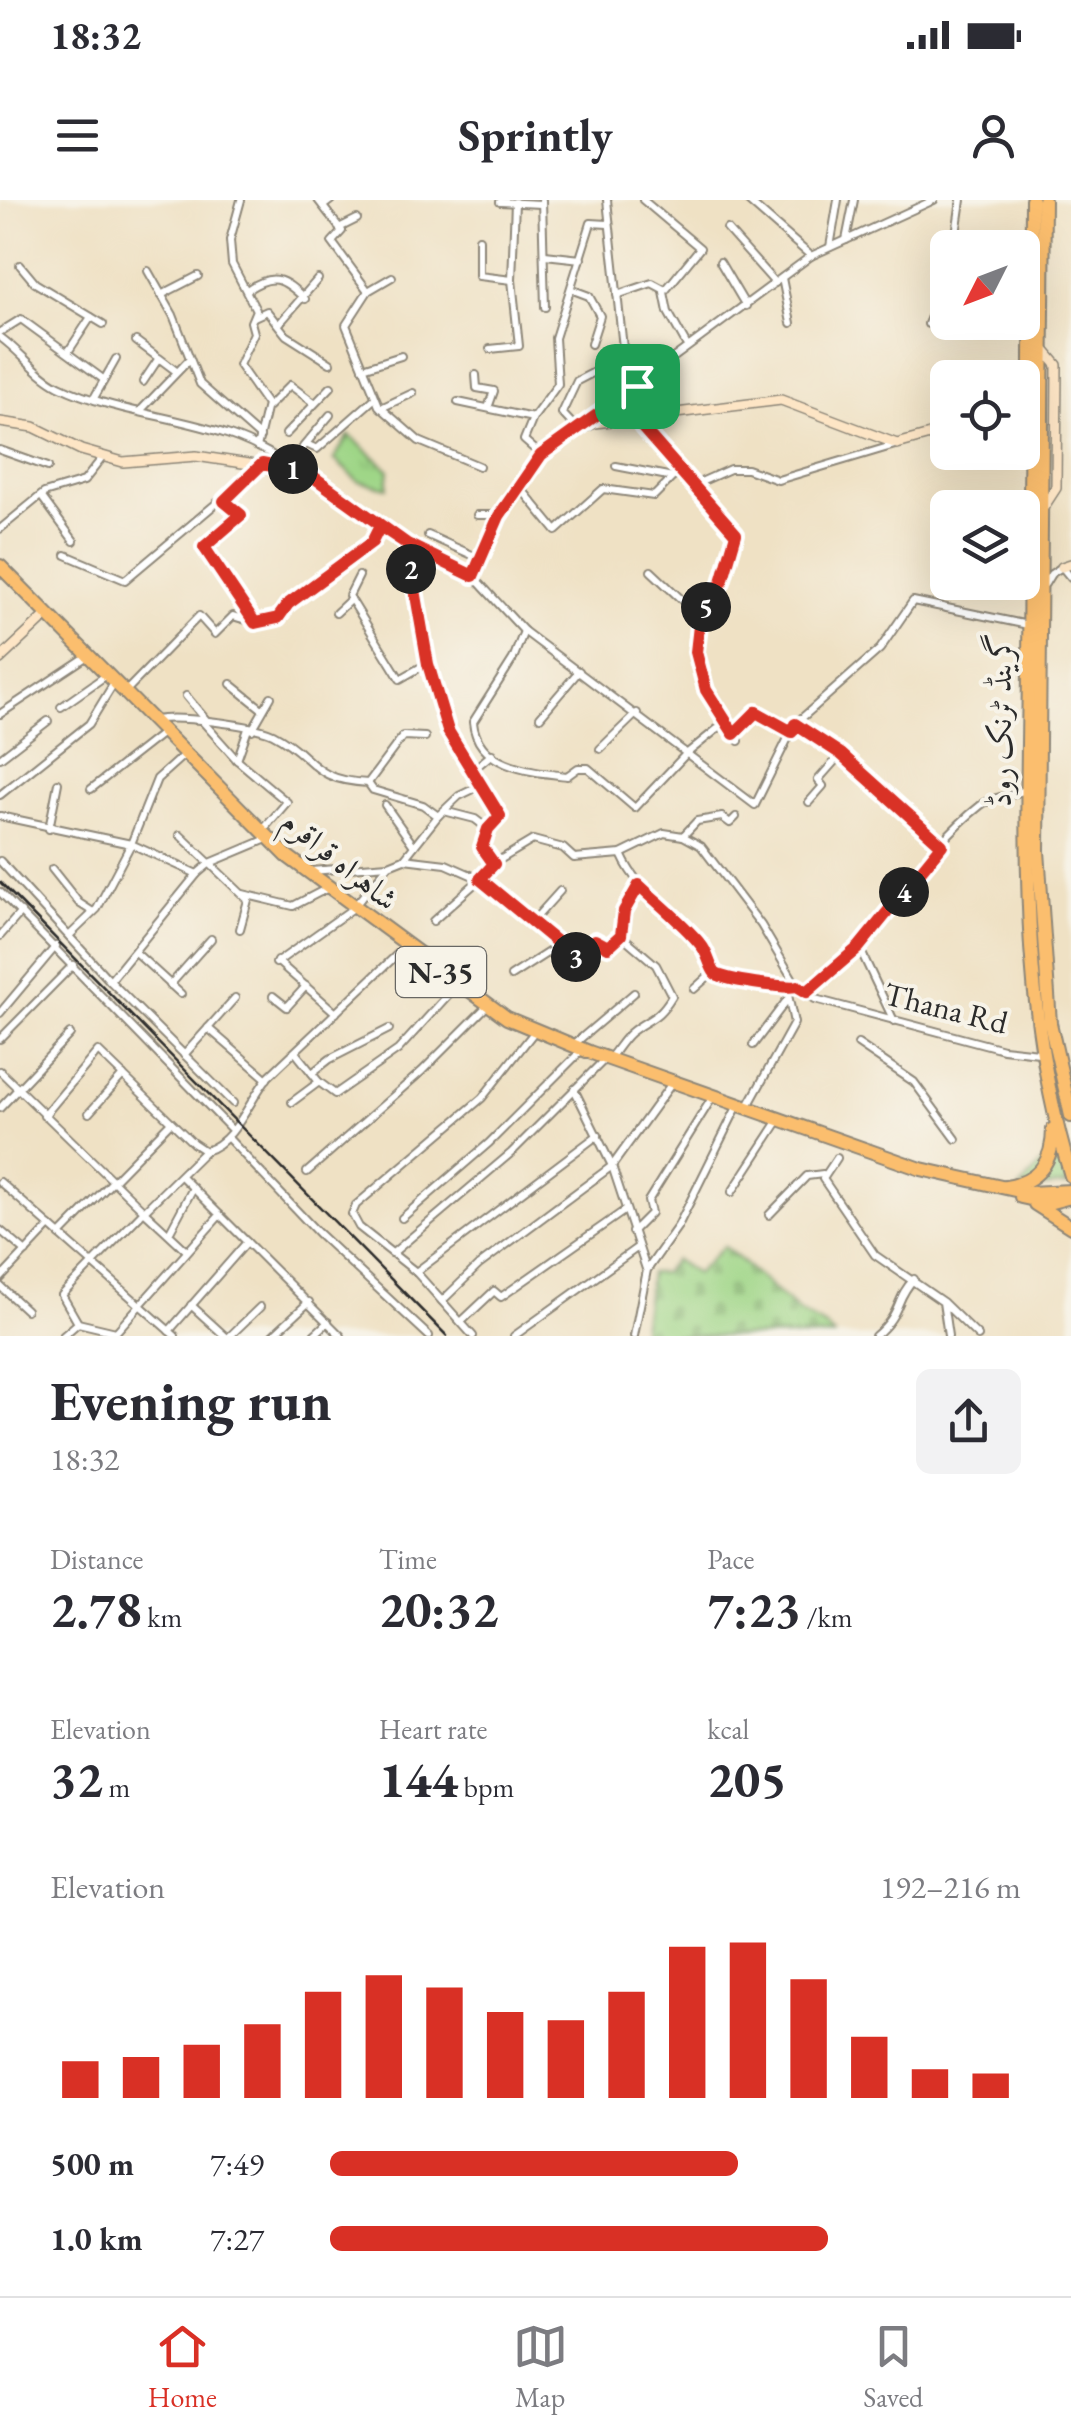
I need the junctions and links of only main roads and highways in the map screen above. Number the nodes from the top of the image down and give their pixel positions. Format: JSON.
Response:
{"nodes":[{"id":1,"x":1032,"y":200,"type":"edge"},
{"id":2,"x":1044,"y":200,"type":"edge"},
{"id":3,"x":1028,"y":360,"type":"edge"},
{"id":4,"x":0,"y":422,"type":"edge"},
{"id":5,"x":930,"y":435,"type":"edge"},
{"id":6,"x":1027,"y":470,"type":"edge"},
{"id":7,"x":0,"y":566,"type":"edge"},
{"id":8,"x":48,"y":614,"type":"junction"},
{"id":9,"x":0,"y":660,"type":"edge"},
{"id":10,"x":1052,"y":1114,"type":"junction"},
{"id":11,"x":1071,"y":1116,"type":"edge"},
{"id":12,"x":1071,"y":1176,"type":"edge"},
{"id":13,"x":999,"y":1189,"type":"junction"},
{"id":14,"x":1071,"y":1194,"type":"edge"},
{"id":15,"x":1032,"y":1202,"type":"junction"},
{"id":16,"x":1071,"y":1226,"type":"edge"}],
"edges":[{"from":1,"to":3,"type":"highway","name":"گرینڈ ٹرنک روڈ"},
{"from":2,"to":11,"type":"highway","name":"گرینڈ ٹرنک روڈ"},
{"from":4,"to":5,"type":"main road"},
{"from":6,"to":10,"type":"highway","name":"گرینڈ ٹرنک روڈ"},
{"from":7,"to":8,"type":"highway","name":"شاہراہ قراقرم","number":"N-35"},
{"from":8,"to":9,"type":"main road"},
{"from":8,"to":13,"type":"highway","name":"شاہراہ قراقرم","number":"N-35"},
{"from":10,"to":12,"type":"highway","name":"گرینڈ ٹرنک روڈ"},
{"from":10,"to":13,"type":"highway"},
{"from":13,"to":14,"type":"highway","name":"شاہراہ قراقرم","number":"N-35"},
{"from":13,"to":15,"type":"highway","name":"شاہراہ قراقرم","number":"N-35"},
{"from":14,"to":15,"type":"highway","name":"شاہراہ قراقرم","number":"N-35"},
{"from":15,"to":16,"type":"highway"}]}
